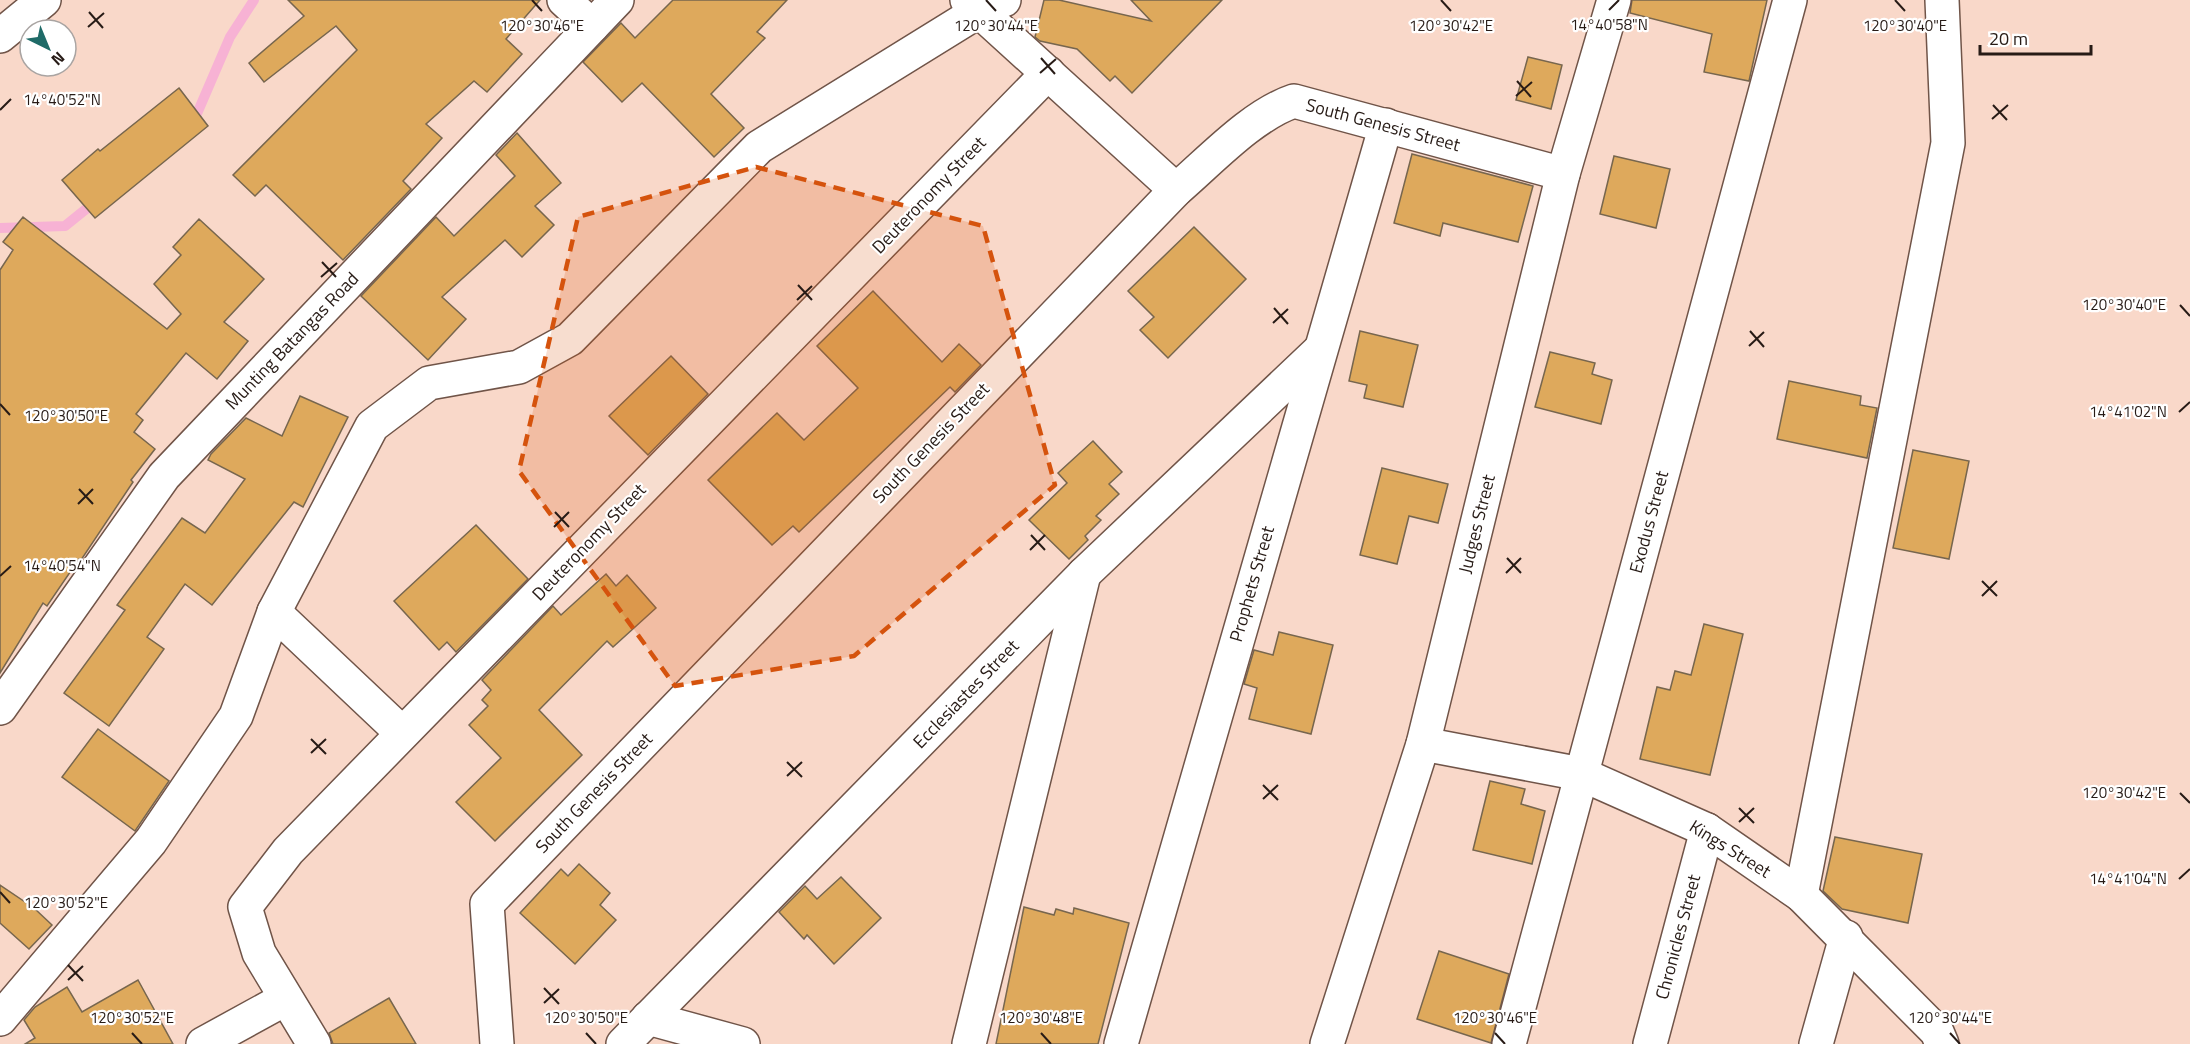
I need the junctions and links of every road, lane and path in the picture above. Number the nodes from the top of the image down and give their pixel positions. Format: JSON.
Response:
{"nodes":[{"id":1,"x":44,"y":0,"type":"edge"},
{"id":2,"x":564,"y":0,"type":"edge"},
{"id":3,"x":617,"y":0,"type":"edge"},
{"id":4,"x":1614,"y":0,"type":"edge"},
{"id":5,"x":1790,"y":0,"type":"edge"},
{"id":6,"x":1942,"y":0,"type":"edge"},
{"id":7,"x":983,"y":4,"type":"edge"},
{"id":8,"x":592,"y":26,"type":"junction"},
{"id":9,"x":0,"y":36,"type":"edge"},
{"id":10,"x":1048,"y":73,"type":"junction"},
{"id":11,"x":1386,"y":125,"type":"junction"},
{"id":12,"x":1563,"y":174,"type":"junction"},
{"id":13,"x":1176,"y":190,"type":"junction"},
{"id":14,"x":1318,"y":352,"type":"junction"},
{"id":15,"x":1084,"y":574,"type":"junction"},
{"id":16,"x":274,"y":612,"type":"junction"},
{"id":17,"x":0,"y":708,"type":"edge"},
{"id":18,"x":402,"y":733,"type":"junction"},
{"id":19,"x":1423,"y":744,"type":"junction"},
{"id":20,"x":1581,"y":774,"type":"junction"},
{"id":21,"x":1707,"y":831,"type":"junction"},
{"id":22,"x":1801,"y":895,"type":"junction"},
{"id":23,"x":1846,"y":937,"type":"junction"},
{"id":24,"x":285,"y":999,"type":"junction"},
{"id":25,"x":648,"y":1018,"type":"junction"},
{"id":26,"x":0,"y":1019,"type":"edge"},
{"id":27,"x":203,"y":1044,"type":"edge"},
{"id":28,"x":314,"y":1044,"type":"edge"},
{"id":29,"x":497,"y":1044,"type":"edge"},
{"id":30,"x":622,"y":1044,"type":"edge"},
{"id":31,"x":742,"y":1044,"type":"edge"},
{"id":32,"x":969,"y":1044,"type":"edge"},
{"id":33,"x":1121,"y":1044,"type":"edge"},
{"id":34,"x":1327,"y":1044,"type":"edge"},
{"id":35,"x":1509,"y":1044,"type":"edge"},
{"id":36,"x":1650,"y":1044,"type":"edge"},
{"id":37,"x":1816,"y":1044,"type":"edge"},
{"id":38,"x":1942,"y":1044,"type":"edge"}],
"edges":[{"from":1,"to":9,"type":"street"},
{"from":2,"to":8,"type":"street"},
{"from":3,"to":8,"type":"street","name":"Munting Batangas Road"},
{"from":4,"to":12,"type":"street","name":"Judges Street"},
{"from":5,"to":20,"type":"street","name":"Exodus Street"},
{"from":6,"to":22,"type":"street"},
{"from":7,"to":10,"type":"street"},
{"from":7,"to":16,"type":"street"},
{"from":8,"to":17,"type":"street","name":"Munting Batangas Road"},
{"from":10,"to":13,"type":"street"},
{"from":10,"to":18,"type":"street","name":"Deuteronomy Street"},
{"from":11,"to":12,"type":"street","name":"South Genesis Street"},
{"from":11,"to":13,"type":"street","name":"South Genesis Street"},
{"from":11,"to":14,"type":"street","name":"Prophets Street"},
{"from":12,"to":19,"type":"street","name":"Judges Street"},
{"from":13,"to":29,"type":"street","name":"South Genesis Street"},
{"from":14,"to":15,"type":"street","name":"Ecclesiastes Street"},
{"from":14,"to":33,"type":"street","name":"Prophets Street"},
{"from":15,"to":25,"type":"street","name":"Ecclesiastes Street"},
{"from":15,"to":32,"type":"street"},
{"from":16,"to":18,"type":"street"},
{"from":16,"to":26,"type":"street"},
{"from":18,"to":24,"type":"street","name":"Deuteronomy Street"},
{"from":19,"to":20,"type":"street","name":"Kings Street"},
{"from":19,"to":34,"type":"street","name":"Judges Street"},
{"from":20,"to":21,"type":"street","name":"Kings Street"},
{"from":20,"to":35,"type":"street","name":"Exodus Street"},
{"from":21,"to":22,"type":"street","name":"Kings Street"},
{"from":21,"to":36,"type":"street","name":"Chronicles Street"},
{"from":22,"to":23,"type":"street","name":"Kings Street"},
{"from":23,"to":37,"type":"street"},
{"from":23,"to":38,"type":"street","name":"Kings Street"},
{"from":24,"to":27,"type":"street"},
{"from":24,"to":28,"type":"street","name":"Deuteronomy Street"},
{"from":25,"to":30,"type":"street","name":"Ecclesiastes Street"},
{"from":25,"to":31,"type":"street"}]}
